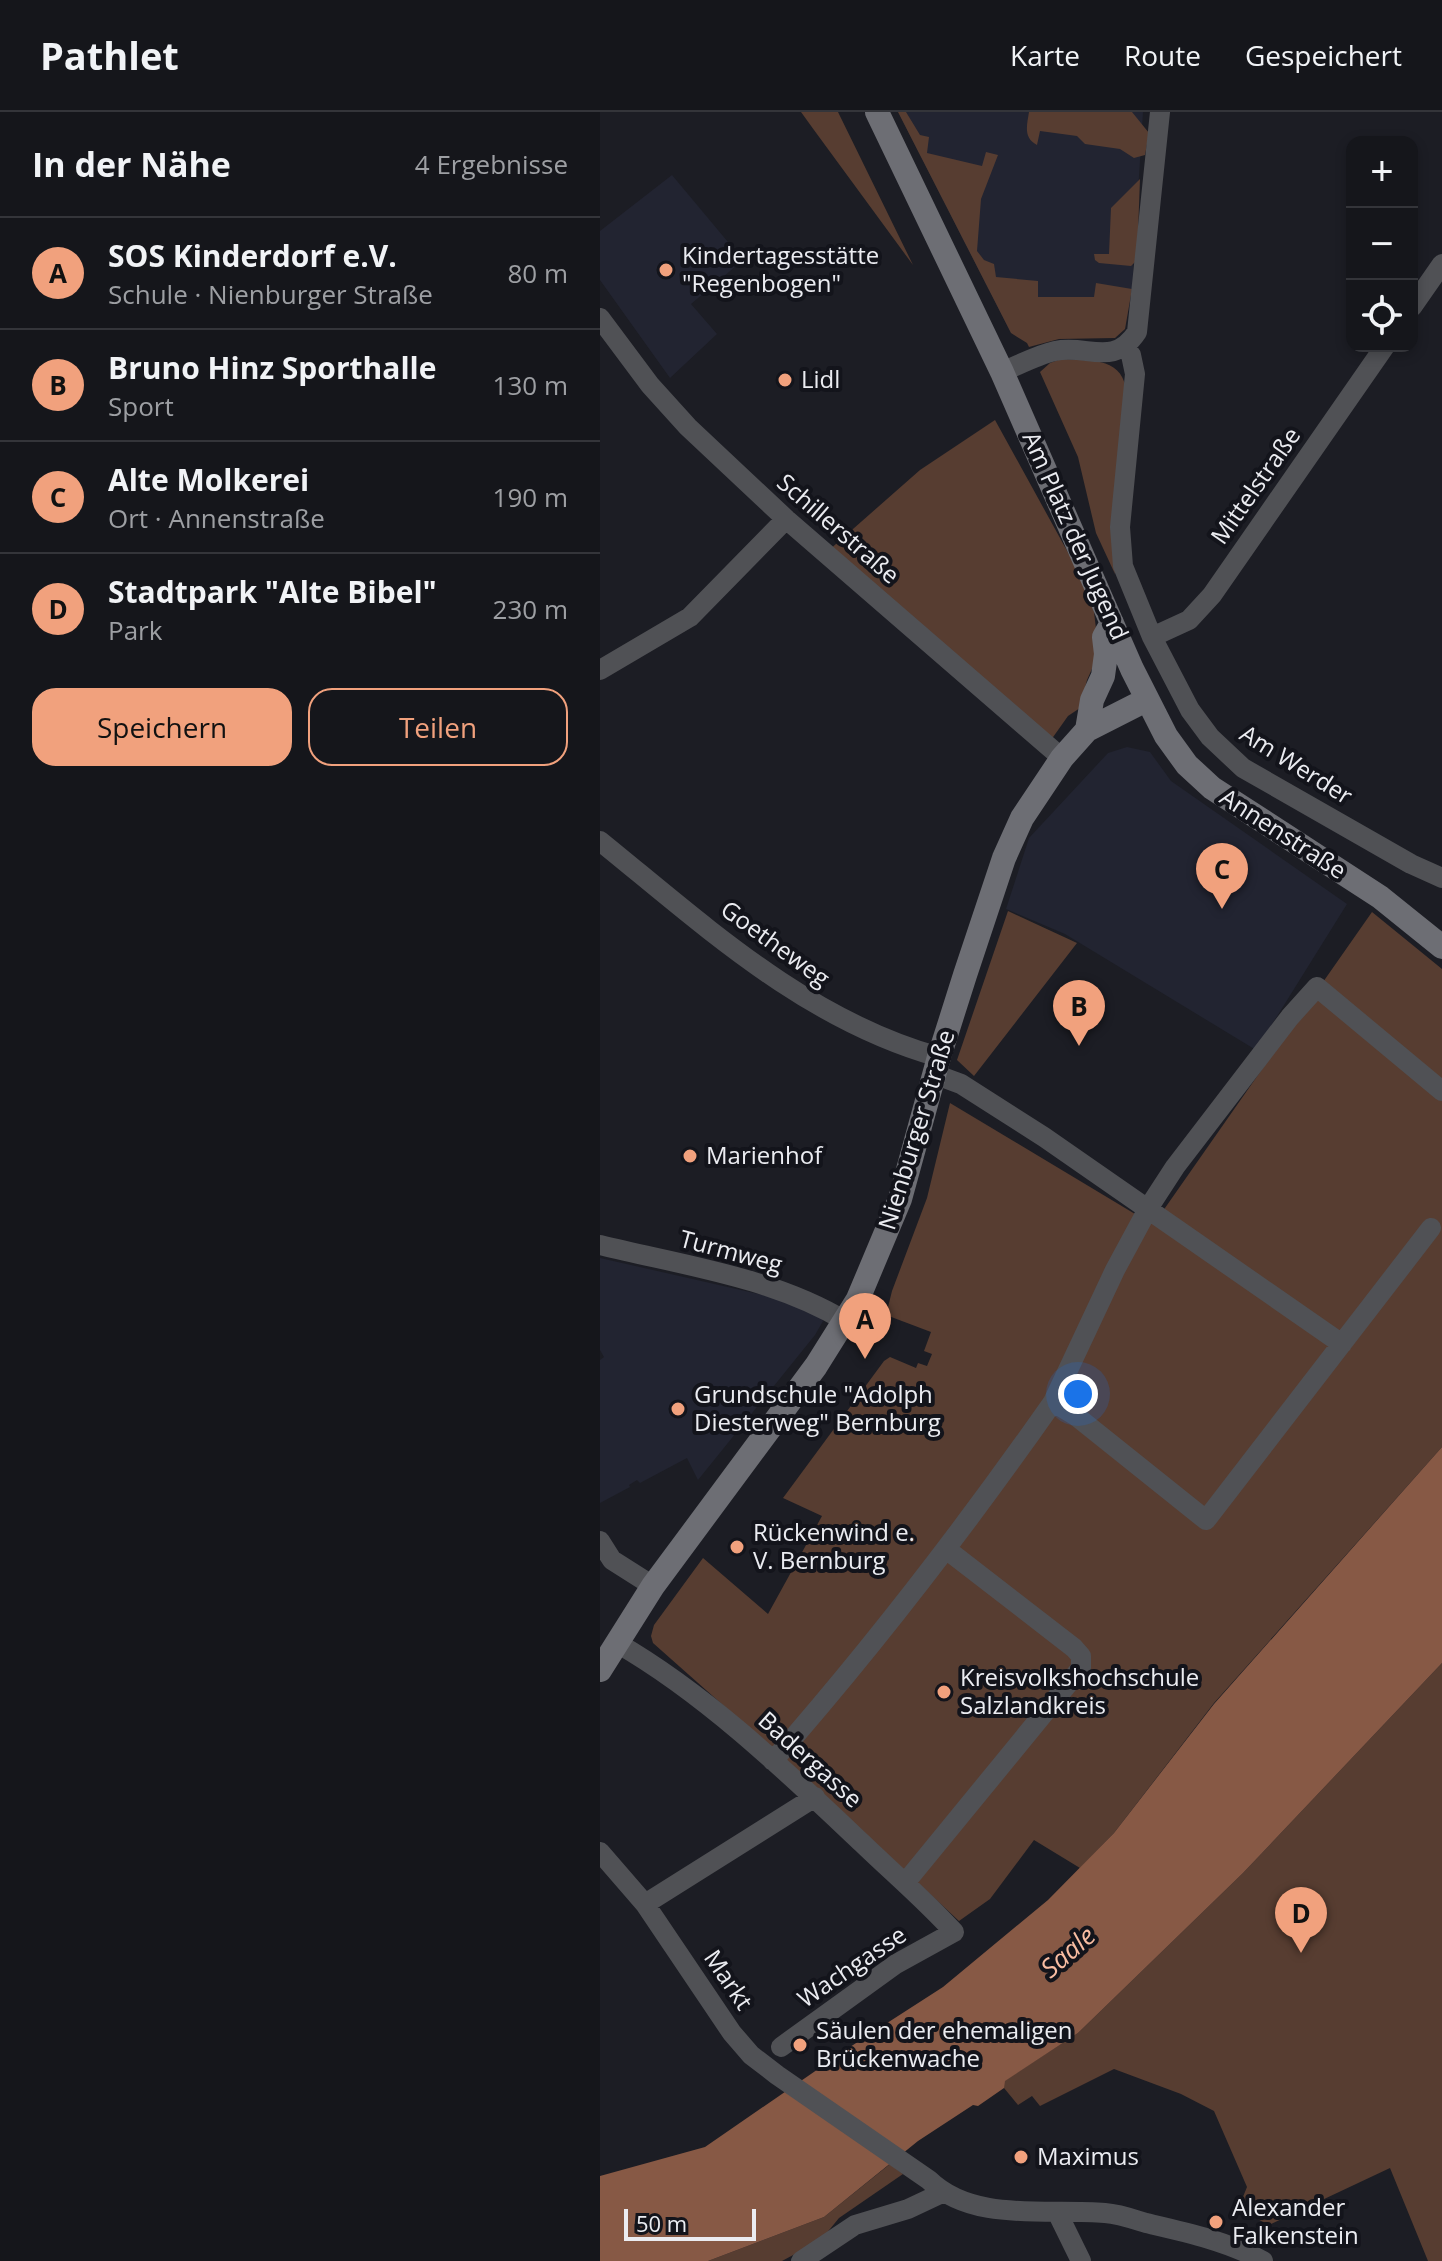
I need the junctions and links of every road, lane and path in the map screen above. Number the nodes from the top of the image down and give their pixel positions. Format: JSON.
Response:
{"nodes":[{"id":1,"x":877,"y":112,"type":"edge"},
{"id":2,"x":1160,"y":112,"type":"edge"},
{"id":3,"x":1442,"y":264,"type":"edge"},
{"id":4,"x":1418,"y":298,"type":"edge"},
{"id":5,"x":600,"y":318,"type":"edge"},
{"id":6,"x":1124,"y":347,"type":"junction"},
{"id":7,"x":1381,"y":352,"type":"edge"},
{"id":8,"x":1002,"y":372,"type":"junction"},
{"id":9,"x":786,"y":519,"type":"junction"},
{"id":10,"x":1123,"y":566,"type":"joint"},
{"id":11,"x":1112,"y":623,"type":"junction"},
{"id":12,"x":1152,"y":637,"type":"junction"},
{"id":13,"x":600,"y":670,"type":"edge"},
{"id":14,"x":1146,"y":700,"type":"junction"},
{"id":15,"x":1087,"y":730,"type":"junction"},
{"id":16,"x":1062,"y":758,"type":"junction"},
{"id":17,"x":600,"y":841,"type":"edge"},
{"id":18,"x":1442,"y":878,"type":"edge"},
{"id":19,"x":1442,"y":947,"type":"edge"},
{"id":20,"x":936,"y":1066,"type":"junction"},
{"id":21,"x":1442,"y":1091,"type":"edge"},
{"id":22,"x":1149,"y":1207,"type":"junction"},
{"id":23,"x":1431,"y":1228,"type":"dead end"},
{"id":24,"x":600,"y":1245,"type":"edge"},
{"id":25,"x":845,"y":1321,"type":"junction"},
{"id":26,"x":1342,"y":1344,"type":"junction"},
{"id":27,"x":1053,"y":1402,"type":"junction"},
{"id":28,"x":946,"y":1549,"type":"junction"},
{"id":29,"x":602,"y":1551,"type":"edge"},
{"id":30,"x":653,"y":1586,"type":"junction"},
{"id":31,"x":617,"y":1643,"type":"junction"},
{"id":32,"x":600,"y":1670,"type":"edge"},
{"id":33,"x":773,"y":1761,"type":"junction"},
{"id":34,"x":815,"y":1797,"type":"junction"},
{"id":35,"x":603,"y":1861,"type":"edge"},
{"id":36,"x":905,"y":1883,"type":"junction"},
{"id":37,"x":645,"y":1904,"type":"junction"},
{"id":38,"x":954,"y":1932,"type":"joint"},
{"id":39,"x":781,"y":2047,"type":"dead end"},
{"id":40,"x":942,"y":2193,"type":"junction"},
{"id":41,"x":1057,"y":2212,"type":"junction"},
{"id":42,"x":830,"y":2252,"type":"edge"},
{"id":43,"x":801,"y":2261,"type":"edge"},
{"id":44,"x":1081,"y":2261,"type":"edge"},
{"id":45,"x":1263,"y":2261,"type":"edge"}],
"edges":[{"from":1,"to":8,"type":"street","name":"Am Platz der Jugend"},
{"from":2,"to":6,"type":"street"},
{"from":3,"to":4,"type":"street"},
{"from":5,"to":9,"type":"street","name":"Schillerstraße"},
{"from":6,"to":8,"type":"street"},
{"from":6,"to":10,"type":"street","name":"Am Platz der Jugend"},
{"from":7,"to":12,"type":"street","name":"Mittelstraße"},
{"from":8,"to":11,"type":"street","name":"Am Platz der Jugend"},
{"from":9,"to":13,"type":"street"},
{"from":9,"to":16,"type":"street","name":"Schillerstraße"},
{"from":10,"to":12,"type":"street","name":"Am Werder"},
{"from":11,"to":14,"type":"street","name":"Am Platz der Jugend"},
{"from":11,"to":15,"type":"street","name":"Nienburger Straße"},
{"from":12,"to":18,"type":"street","name":"Am Werder"},
{"from":14,"to":15,"type":"street","name":"Nienburger Straße"},
{"from":14,"to":19,"type":"street","name":"Annenstraße"},
{"from":15,"to":16,"type":"street","name":"Nienburger Straße"},
{"from":16,"to":20,"type":"street","name":"Nienburger Straße"},
{"from":17,"to":20,"type":"street","name":"Goetheweg"},
{"from":20,"to":22,"type":"street","name":"Goetheweg"},
{"from":20,"to":25,"type":"street","name":"Nienburger Straße"},
{"from":21,"to":22,"type":"street"},
{"from":22,"to":26,"type":"street","name":"Goetheweg"},
{"from":22,"to":27,"type":"street"},
{"from":23,"to":26,"type":"street"},
{"from":24,"to":25,"type":"street","name":"Turmweg"},
{"from":25,"to":30,"type":"street","name":"Nienburger Straße"},
{"from":26,"to":27,"type":"street"},
{"from":27,"to":28,"type":"street"},
{"from":28,"to":33,"type":"street"},
{"from":28,"to":36,"type":"street"},
{"from":29,"to":30,"type":"street"},
{"from":30,"to":31,"type":"street","name":"Nienburger Straße"},
{"from":31,"to":32,"type":"street","name":"Nienburger Straße"},
{"from":31,"to":33,"type":"street","name":"Badergasse"},
{"from":33,"to":34,"type":"street","name":"Badergasse"},
{"from":34,"to":36,"type":"street","name":"Badergasse"},
{"from":34,"to":37,"type":"street"},
{"from":35,"to":37,"type":"street","name":"Markt"},
{"from":36,"to":38,"type":"street","name":"Badergasse"},
{"from":37,"to":40,"type":"street","name":"Markt"},
{"from":38,"to":39,"type":"street","name":"Wachgasse"},
{"from":40,"to":41,"type":"street"},
{"from":40,"to":42,"type":"street"},
{"from":41,"to":44,"type":"street"},
{"from":41,"to":45,"type":"street"},
{"from":42,"to":43,"type":"street"}]}
